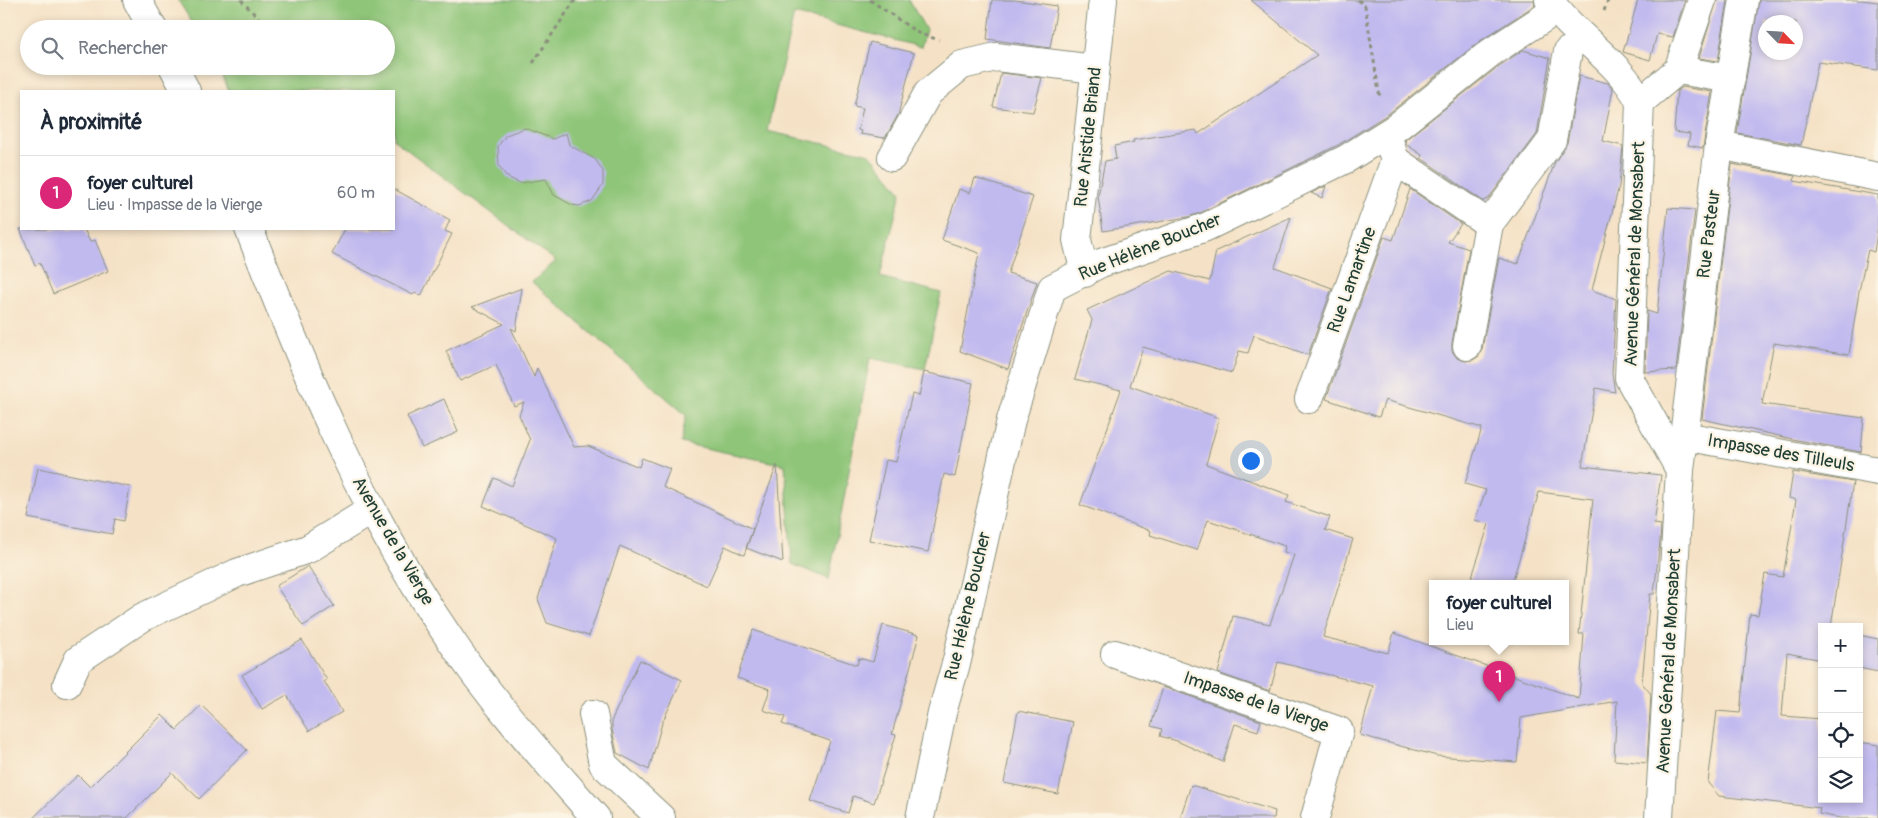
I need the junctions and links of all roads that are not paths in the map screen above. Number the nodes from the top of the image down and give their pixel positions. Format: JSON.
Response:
{"nodes":[{"id":1,"x":137,"y":0,"type":"edge"},
{"id":2,"x":1103,"y":0,"type":"edge"},
{"id":3,"x":1702,"y":0,"type":"edge"},
{"id":4,"x":1744,"y":0,"type":"edge"},
{"id":5,"x":1552,"y":5,"type":"edge"},
{"id":6,"x":148,"y":20,"type":"edge"},
{"id":7,"x":1568,"y":50,"type":"dead end"},
{"id":8,"x":1095,"y":69,"type":"junction"},
{"id":9,"x":1678,"y":70,"type":"junction"},
{"id":10,"x":178,"y":75,"type":"edge"},
{"id":11,"x":1731,"y":79,"type":"junction"},
{"id":12,"x":185,"y":90,"type":"edge"},
{"id":13,"x":1640,"y":102,"type":"junction"},
{"id":14,"x":1386,"y":133,"type":"junction"},
{"id":15,"x":1719,"y":145,"type":"junction"},
{"id":16,"x":892,"y":157,"type":"dead end"},
{"id":17,"x":1395,"y":160,"type":"junction"},
{"id":18,"x":1878,"y":177,"type":"edge"},
{"id":19,"x":1489,"y":224,"type":"junction"},
{"id":20,"x":249,"y":230,"type":"edge"},
{"id":21,"x":1085,"y":273,"type":"junction"},
{"id":22,"x":1468,"y":346,"type":"dead end"},
{"id":23,"x":1309,"y":399,"type":"dead end"},
{"id":24,"x":1684,"y":436,"type":"junction"},
{"id":25,"x":1680,"y":470,"type":"junction"},
{"id":26,"x":1878,"y":471,"type":"edge"},
{"id":27,"x":371,"y":510,"type":"junction"},
{"id":28,"x":1115,"y":654,"type":"dead end"},
{"id":29,"x":68,"y":684,"type":"dead end"},
{"id":30,"x":593,"y":714,"type":"dead end"},
{"id":31,"x":596,"y":818,"type":"edge"},
{"id":32,"x":661,"y":818,"type":"edge"},
{"id":33,"x":920,"y":818,"type":"edge"},
{"id":34,"x":1315,"y":818,"type":"edge"},
{"id":35,"x":1659,"y":818,"type":"edge"}],
"edges":[{"from":1,"to":6,"type":"street"},
{"from":2,"to":8,"type":"street","name":"Rue Aristide Briand"},
{"from":3,"to":9,"type":"street"},
{"from":4,"to":11,"type":"street","name":"Rue Pasteur"},
{"from":5,"to":13,"type":"street"},
{"from":5,"to":14,"type":"street","name":"Rue Hélène Boucher"},
{"from":7,"to":19,"type":"street"},
{"from":8,"to":16,"type":"street"},
{"from":8,"to":21,"type":"street","name":"Rue Aristide Briand"},
{"from":9,"to":11,"type":"street"},
{"from":9,"to":13,"type":"street"},
{"from":10,"to":12,"type":"street"},
{"from":11,"to":15,"type":"street","name":"Rue Pasteur"},
{"from":13,"to":25,"type":"street","name":"Avenue Général de Monsabert"},
{"from":14,"to":17,"type":"street"},
{"from":14,"to":21,"type":"street","name":"Rue Hélène Boucher"},
{"from":15,"to":18,"type":"street"},
{"from":15,"to":24,"type":"street","name":"Rue Pasteur"},
{"from":17,"to":19,"type":"street"},
{"from":17,"to":23,"type":"street","name":"Rue Lamartine"},
{"from":19,"to":22,"type":"street"},
{"from":20,"to":27,"type":"street","name":"Avenue de la Vierge"},
{"from":21,"to":33,"type":"street","name":"Rue Hélène Boucher"},
{"from":24,"to":25,"type":"street","name":"Rue Pasteur"},
{"from":24,"to":26,"type":"street","name":"Impasse des Tilleuls"},
{"from":25,"to":35,"type":"street","name":"Avenue Général de Monsabert"},
{"from":27,"to":29,"type":"street"},
{"from":27,"to":31,"type":"street","name":"Avenue de la Vierge"},
{"from":28,"to":34,"type":"street","name":"Impasse de la Vierge"},
{"from":30,"to":32,"type":"street"}]}
